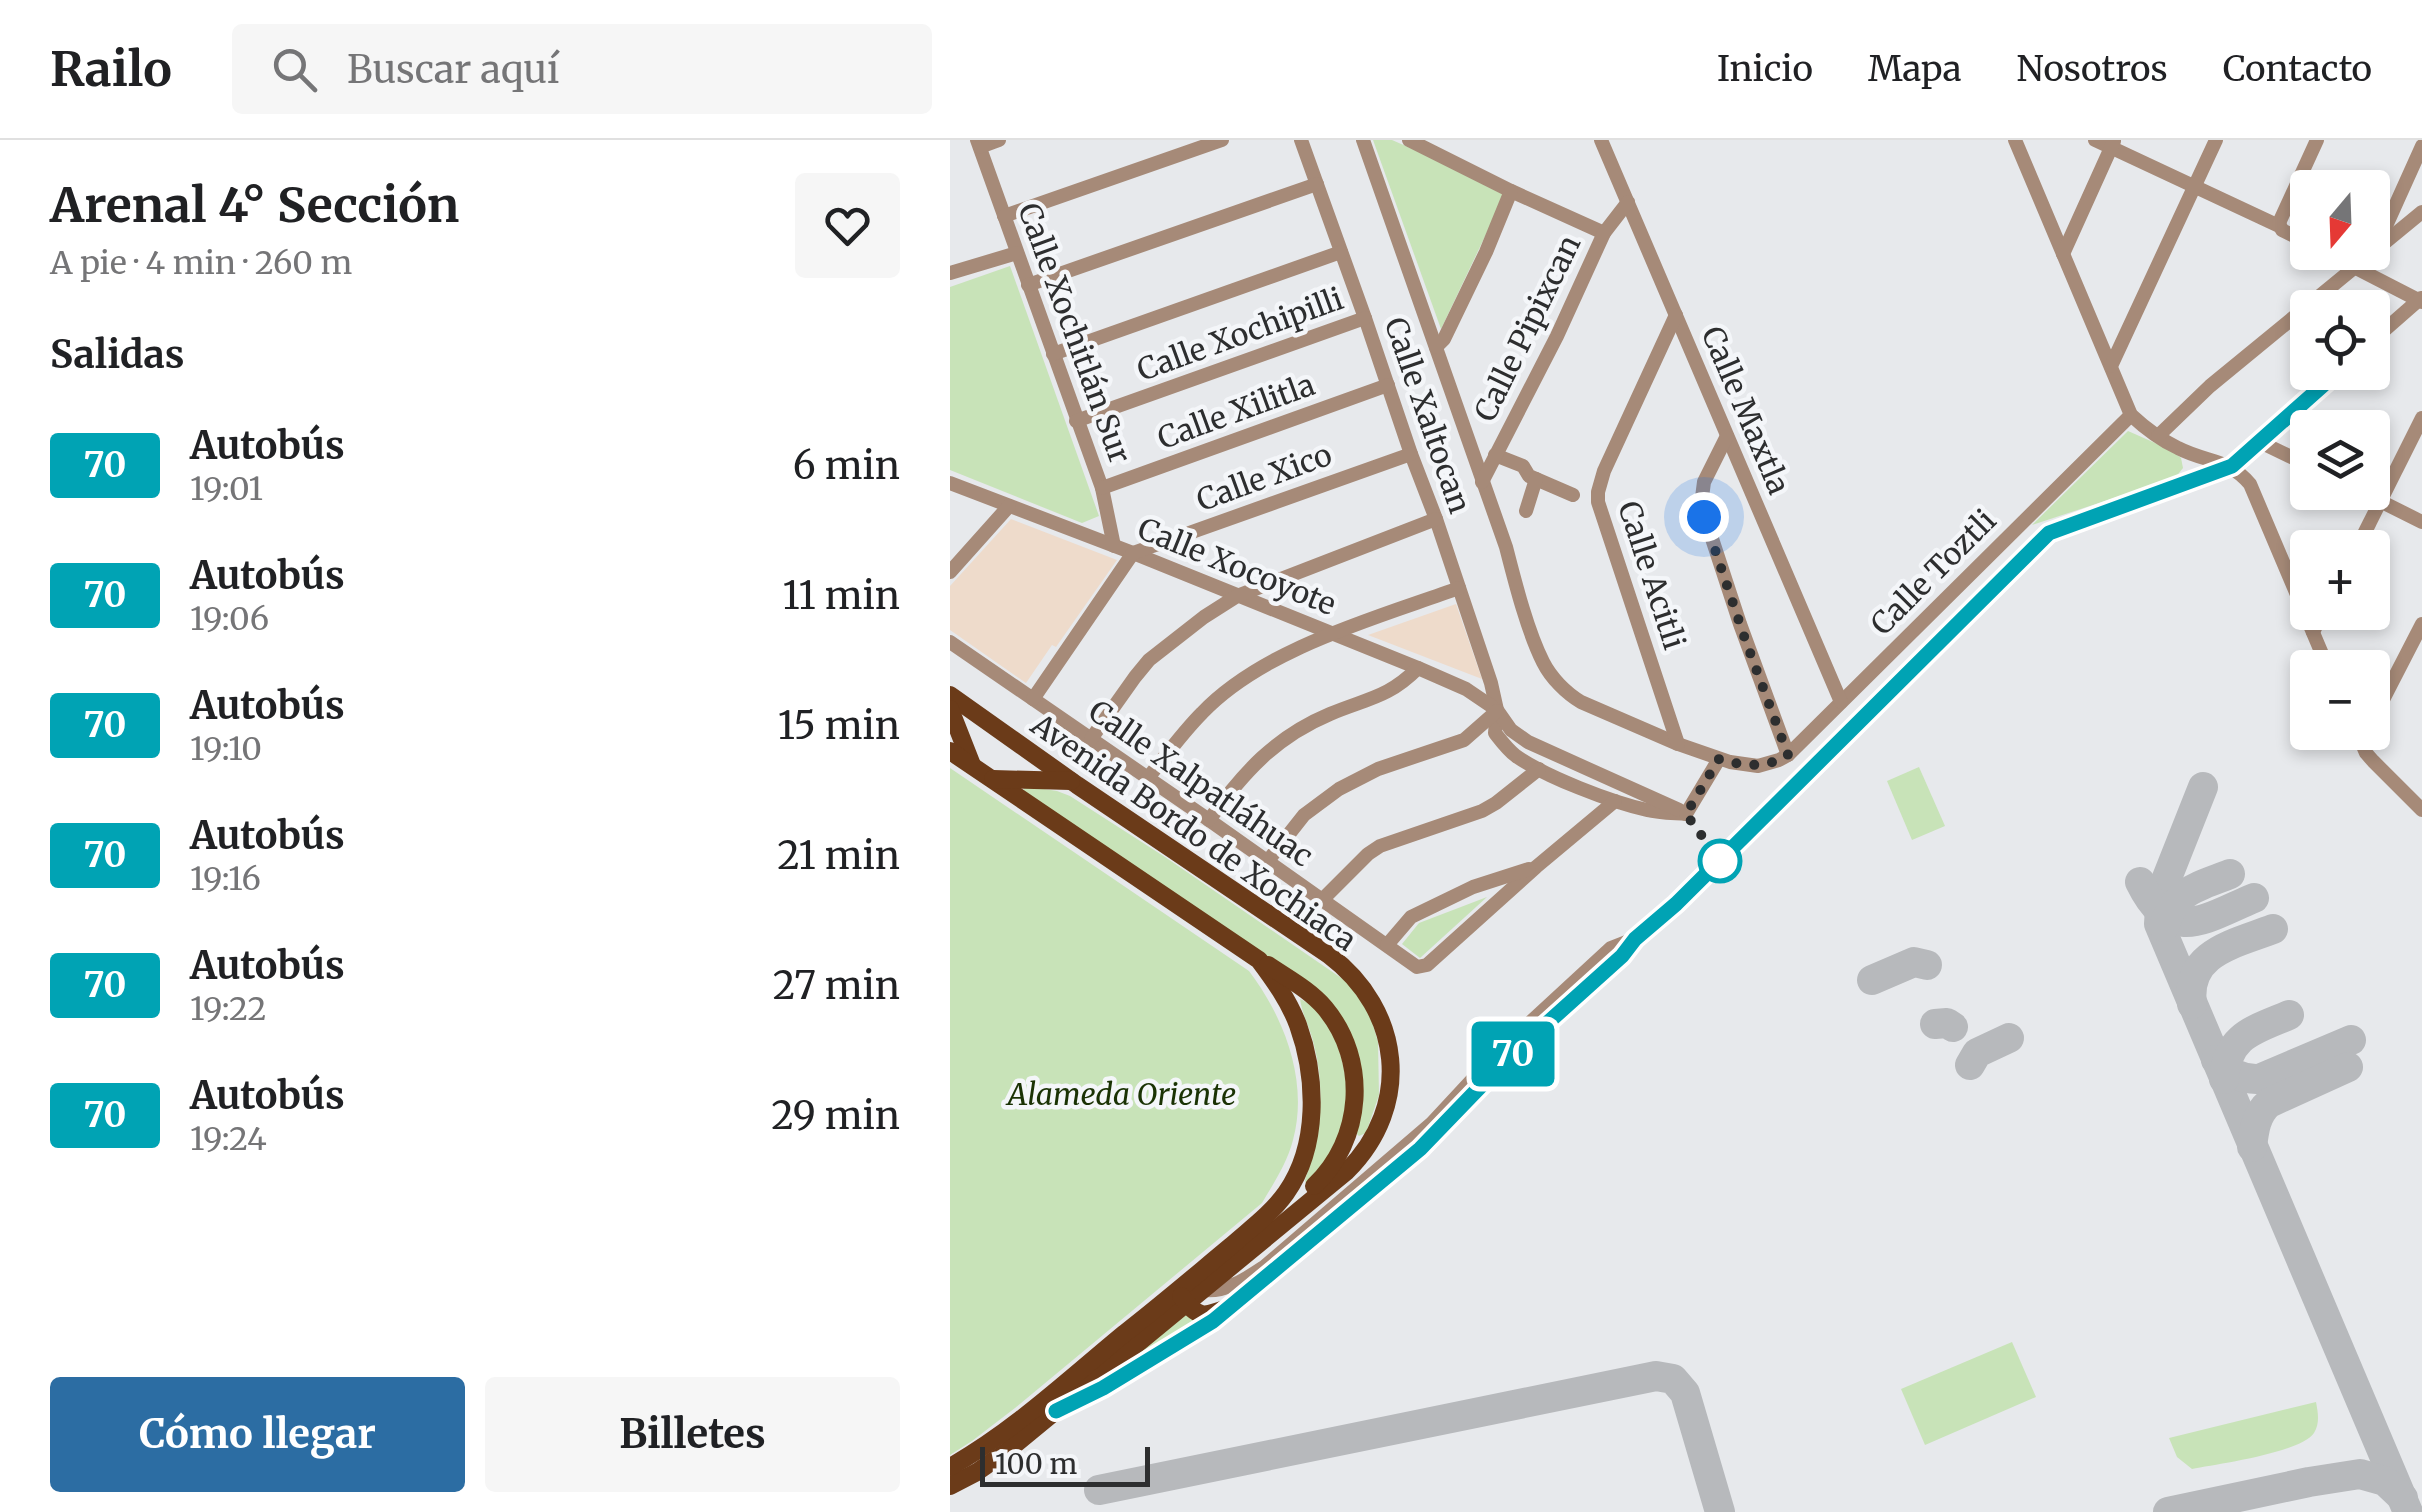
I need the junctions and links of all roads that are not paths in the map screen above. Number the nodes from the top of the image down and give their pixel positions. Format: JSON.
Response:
{"nodes":[{"id":1,"x":999,"y":140,"type":"edge"},
{"id":2,"x":1222,"y":140,"type":"edge"},
{"id":3,"x":1301,"y":140,"type":"edge"},
{"id":4,"x":1363,"y":140,"type":"edge"},
{"id":5,"x":1409,"y":140,"type":"edge"},
{"id":6,"x":1601,"y":140,"type":"edge"},
{"id":7,"x":2015,"y":140,"type":"edge"},
{"id":8,"x":2095,"y":140,"type":"edge"},
{"id":9,"x":2216,"y":140,"type":"edge"},
{"id":10,"x":2317,"y":140,"type":"edge"},
{"id":11,"x":979,"y":143,"type":"edge"},
{"id":12,"x":2112,"y":144,"type":"edge"},
{"id":13,"x":2422,"y":146,"type":"edge"},
{"id":14,"x":1317,"y":184,"type":"junction"},
{"id":15,"x":2194,"y":186,"type":"junction"},
{"id":16,"x":1510,"y":191,"type":"junction"},
{"id":17,"x":1628,"y":202,"type":"junction"},
{"id":18,"x":2422,"y":212,"type":"edge"},
{"id":19,"x":1004,"y":216,"type":"junction"},
{"id":20,"x":2390,"y":217,"type":"edge"},
{"id":21,"x":2280,"y":221,"type":"junction"},
{"id":22,"x":1604,"y":233,"type":"junction"},
{"id":23,"x":2290,"y":234,"type":"edge"},
{"id":24,"x":2390,"y":239,"type":"edge"},
{"id":25,"x":1341,"y":252,"type":"junction"},
{"id":26,"x":1016,"y":253,"type":"junction"},
{"id":27,"x":2062,"y":254,"type":"junction"},
{"id":28,"x":2352,"y":270,"type":"edge"},
{"id":29,"x":2358,"y":270,"type":"edge"},
{"id":30,"x":950,"y":274,"type":"edge"},
{"id":31,"x":1028,"y":286,"type":"junction"},
{"id":32,"x":2421,"y":300,"type":"edge"},
{"id":33,"x":1676,"y":315,"type":"junction"},
{"id":34,"x":1365,"y":318,"type":"junction"},
{"id":35,"x":2390,"y":326,"type":"edge"},
{"id":36,"x":1436,"y":348,"type":"junction"},
{"id":37,"x":1054,"y":354,"type":"junction"},
{"id":38,"x":2110,"y":366,"type":"junction"},
{"id":39,"x":1388,"y":386,"type":"junction"},
{"id":40,"x":2318,"y":390,"type":"edge"},
{"id":41,"x":2131,"y":416,"type":"junction"},
{"id":42,"x":2422,"y":418,"type":"edge"},
{"id":43,"x":1076,"y":421,"type":"junction"},
{"id":44,"x":1728,"y":436,"type":"junction"},
{"id":45,"x":2158,"y":436,"type":"junction"},
{"id":46,"x":2260,"y":442,"type":"junction"},
{"id":47,"x":1411,"y":454,"type":"junction"},
{"id":48,"x":1494,"y":455,"type":"junction"},
{"id":49,"x":2290,"y":456,"type":"edge"},
{"id":50,"x":2232,"y":466,"type":"junction"},
{"id":51,"x":1536,"y":479,"type":"junction"},
{"id":52,"x":1482,"y":482,"type":"junction"},
{"id":53,"x":2390,"y":482,"type":"edge"},
{"id":54,"x":950,"y":483,"type":"edge"},
{"id":55,"x":1102,"y":488,"type":"junction"},
{"id":56,"x":1573,"y":495,"type":"dead end"},
{"id":57,"x":1010,"y":506,"type":"junction"},
{"id":58,"x":2390,"y":507,"type":"edge"},
{"id":59,"x":1526,"y":511,"type":"dead end"},
{"id":60,"x":1436,"y":519,"type":"junction"},
{"id":61,"x":2422,"y":522,"type":"edge"},
{"id":62,"x":1114,"y":546,"type":"junction"},
{"id":63,"x":1133,"y":553,"type":"junction"},
{"id":64,"x":950,"y":572,"type":"edge"},
{"id":65,"x":1460,"y":588,"type":"junction"},
{"id":66,"x":1237,"y":596,"type":"junction"},
{"id":67,"x":2422,"y":624,"type":"edge"},
{"id":68,"x":2313,"y":632,"type":"joint"},
{"id":69,"x":1332,"y":634,"type":"junction"},
{"id":70,"x":950,"y":642,"type":"edge"},
{"id":71,"x":2320,"y":650,"type":"edge"},
{"id":72,"x":1418,"y":668,"type":"junction"},
{"id":73,"x":2390,"y":686,"type":"edge"},
{"id":74,"x":950,"y":695,"type":"edge"},
{"id":75,"x":1033,"y":699,"type":"junction"},
{"id":76,"x":1841,"y":702,"type":"junction"},
{"id":77,"x":950,"y":709,"type":"edge"},
{"id":78,"x":1497,"y":710,"type":"junction"},
{"id":79,"x":1091,"y":739,"type":"junction"},
{"id":80,"x":1678,"y":744,"type":"junction"},
{"id":81,"x":2368,"y":750,"type":"edge"},
{"id":82,"x":950,"y":751,"type":"edge"},
{"id":83,"x":1788,"y":755,"type":"junction"},
{"id":84,"x":1719,"y":759,"type":"junction"},
{"id":85,"x":972,"y":766,"type":"junction"},
{"id":86,"x":1539,"y":769,"type":"junction"},
{"id":87,"x":992,"y":778,"type":"junction"},
{"id":88,"x":1147,"y":779,"type":"junction"},
{"id":89,"x":1072,"y":781,"type":"junction"},
{"id":90,"x":1615,"y":801,"type":"junction"},
{"id":91,"x":2422,"y":810,"type":"edge"},
{"id":92,"x":1686,"y":814,"type":"junction"},
{"id":93,"x":1210,"y":820,"type":"junction"},
{"id":94,"x":1267,"y":862,"type":"junction"},
{"id":95,"x":1536,"y":866,"type":"junction"},
{"id":96,"x":1322,"y":900,"type":"junction"},
{"id":97,"x":1635,"y":939,"type":"junction"},
{"id":98,"x":1387,"y":945,"type":"junction"},
{"id":99,"x":1259,"y":960,"type":"junction"},
{"id":100,"x":1348,"y":1137,"type":"junction"},
{"id":101,"x":1367,"y":1147,"type":"junction"},
{"id":102,"x":1271,"y":1212,"type":"junction"},
{"id":103,"x":1252,"y":1252,"type":"junction"},
{"id":104,"x":1264,"y":1267,"type":"junction"},
{"id":105,"x":1199,"y":1284,"type":"junction"},
{"id":106,"x":1182,"y":1298,"type":"junction"},
{"id":107,"x":1230,"y":1307,"type":"junction"},
{"id":108,"x":1056,"y":1411,"type":"junction"},
{"id":109,"x":950,"y":1468,"type":"edge"},
{"id":110,"x":950,"y":1486,"type":"edge"}],
"edges":[{"from":1,"to":11,"type":"street"},
{"from":2,"to":19,"type":"street"},
{"from":3,"to":14,"type":"street","name":"Calle Xaltocan"},
{"from":4,"to":36,"type":"street","name":"Calle Xaltocan"},
{"from":5,"to":16,"type":"street"},
{"from":6,"to":17,"type":"street","name":"Calle Maxtla"},
{"from":7,"to":27,"type":"street"},
{"from":8,"to":12,"type":"street"},
{"from":9,"to":15,"type":"street"},
{"from":10,"to":21,"type":"street"},
{"from":11,"to":19,"type":"street","name":"Calle Xochitlán Sur"},
{"from":12,"to":15,"type":"street"},
{"from":12,"to":27,"type":"street"},
{"from":13,"to":20,"type":"street"},
{"from":14,"to":25,"type":"street","name":"Calle Xaltocan"},
{"from":14,"to":31,"type":"street"},
{"from":15,"to":21,"type":"street"},
{"from":15,"to":38,"type":"street"},
{"from":16,"to":22,"type":"street"},
{"from":16,"to":36,"type":"street"},
{"from":17,"to":22,"type":"street","name":"Calle Pipixcan"},
{"from":17,"to":33,"type":"street","name":"Calle Maxtla"},
{"from":18,"to":24,"type":"street"},
{"from":19,"to":26,"type":"street","name":"Calle Xochitlán Sur"},
{"from":21,"to":23,"type":"street"},
{"from":22,"to":48,"type":"street","name":"Calle Pipixcan"},
{"from":25,"to":34,"type":"street","name":"Calle Xaltocan"},
{"from":25,"to":37,"type":"street"},
{"from":26,"to":30,"type":"street"},
{"from":26,"to":31,"type":"street","name":"Calle Xochitlán Sur"},
{"from":27,"to":38,"type":"street"},
{"from":28,"to":45,"type":"street"},
{"from":29,"to":32,"type":"street"},
{"from":31,"to":37,"type":"street","name":"Calle Xochitlán Sur"},
{"from":32,"to":35,"type":"street"},
{"from":33,"to":44,"type":"street","name":"Calle Maxtla"},
{"from":33,"to":80,"type":"street","name":"Calle Acitli"},
{"from":34,"to":39,"type":"street","name":"Calle Xaltocan"},
{"from":34,"to":43,"type":"street","name":"Calle Xochipilli"},
{"from":36,"to":52,"type":"street","name":"Calle Xaltocan"},
{"from":37,"to":43,"type":"street","name":"Calle Xochitlán Sur"},
{"from":38,"to":41,"type":"street"},
{"from":39,"to":47,"type":"street","name":"Calle Xaltocan"},
{"from":39,"to":55,"type":"street","name":"Calle Xilitla"},
{"from":40,"to":46,"type":"street"},
{"from":41,"to":45,"type":"street"},
{"from":41,"to":76,"type":"street","name":"Calle Toztli"},
{"from":42,"to":53,"type":"street"},
{"from":43,"to":55,"type":"street","name":"Calle Xochitlán Sur"},
{"from":44,"to":76,"type":"street","name":"Calle Maxtla"},
{"from":44,"to":83,"type":"street"},
{"from":45,"to":50,"type":"street"},
{"from":46,"to":49,"type":"street"},
{"from":46,"to":50,"type":"street"},
{"from":47,"to":60,"type":"street","name":"Calle Xaltocan"},
{"from":47,"to":63,"type":"street","name":"Calle Xico"},
{"from":48,"to":51,"type":"street"},
{"from":48,"to":52,"type":"street","name":"Calle Pipixcan"},
{"from":50,"to":68,"type":"street"},
{"from":50,"to":97,"type":"street"},
{"from":51,"to":56,"type":"street"},
{"from":51,"to":59,"type":"street"},
{"from":52,"to":80,"type":"street","name":"Calle Xaltocan"},
{"from":54,"to":57,"type":"street","name":"Calle Xocoyote"},
{"from":55,"to":62,"type":"street","name":"Calle Xochitlán Sur"},
{"from":57,"to":62,"type":"street","name":"Calle Xocoyote"},
{"from":57,"to":64,"type":"street"},
{"from":58,"to":61,"type":"street"},
{"from":60,"to":65,"type":"street","name":"Calle Xaltocan"},
{"from":60,"to":66,"type":"street"},
{"from":62,"to":63,"type":"street","name":"Calle Xocoyote"},
{"from":63,"to":66,"type":"street","name":"Calle Xocoyote"},
{"from":63,"to":75,"type":"street"},
{"from":65,"to":69,"type":"street"},
{"from":65,"to":78,"type":"street","name":"Calle Xaltocan"},
{"from":66,"to":69,"type":"street","name":"Calle Xocoyote"},
{"from":66,"to":79,"type":"street"},
{"from":67,"to":73,"type":"street"},
{"from":68,"to":71,"type":"street"},
{"from":69,"to":72,"type":"street","name":"Calle Xocoyote"},
{"from":69,"to":88,"type":"street"},
{"from":70,"to":75,"type":"street","name":"Calle Xalpatláhuac"},
{"from":72,"to":78,"type":"street","name":"Calle Xocoyote"},
{"from":72,"to":93,"type":"street"},
{"from":74,"to":89,"type":"main road","name":"Avenida Bordo de Xochiaca"},
{"from":75,"to":79,"type":"street","name":"Calle Xalpatláhuac"},
{"from":76,"to":83,"type":"street","name":"Calle Toztli"},
{"from":77,"to":85,"type":"main road"},
{"from":78,"to":86,"type":"street"},
{"from":78,"to":92,"type":"street","name":"Calle Xocoyote"},
{"from":78,"to":94,"type":"street"},
{"from":79,"to":88,"type":"street","name":"Calle Xalpatláhuac"},
{"from":80,"to":84,"type":"street"},
{"from":81,"to":91,"type":"street"},
{"from":82,"to":85,"type":"main road"},
{"from":83,"to":84,"type":"street","name":"Calle Toztli"},
{"from":84,"to":92,"type":"street"},
{"from":85,"to":87,"type":"main road"},
{"from":86,"to":90,"type":"street"},
{"from":86,"to":96,"type":"street"},
{"from":87,"to":89,"type":"main road"},
{"from":87,"to":99,"type":"main road"},
{"from":88,"to":93,"type":"street","name":"Calle Xalpatláhuac"},
{"from":89,"to":101,"type":"main road","name":"Avenida Bordo de Xochiaca"},
{"from":90,"to":92,"type":"street"},
{"from":90,"to":95,"type":"street"},
{"from":93,"to":94,"type":"street","name":"Calle Xalpatláhuac"},
{"from":94,"to":96,"type":"street","name":"Calle Xalpatláhuac"},
{"from":95,"to":98,"type":"street"},
{"from":95,"to":98,"type":"street","name":"Calle Xalpatláhuac"},
{"from":96,"to":98,"type":"street","name":"Calle Xalpatláhuac"},
{"from":97,"to":104,"type":"street"},
{"from":97,"to":107,"type":"street"},
{"from":99,"to":100,"type":"main road"},
{"from":99,"to":102,"type":"main road"},
{"from":100,"to":101,"type":"main road"},
{"from":100,"to":102,"type":"main road"},
{"from":101,"to":103,"type":"main road","name":"Avenida Bordo de Xochiaca"},
{"from":102,"to":105,"type":"main road"},
{"from":103,"to":104,"type":"main road"},
{"from":103,"to":105,"type":"main road","name":"Avenida Bordo de Xochiaca"},
{"from":104,"to":105,"type":"street"},
{"from":105,"to":106,"type":"main road"},
{"from":106,"to":107,"type":"main road"},
{"from":106,"to":108,"type":"main road"},
{"from":106,"to":109,"type":"main road"},
{"from":107,"to":108,"type":"street"},
{"from":108,"to":110,"type":"main road"}]}
